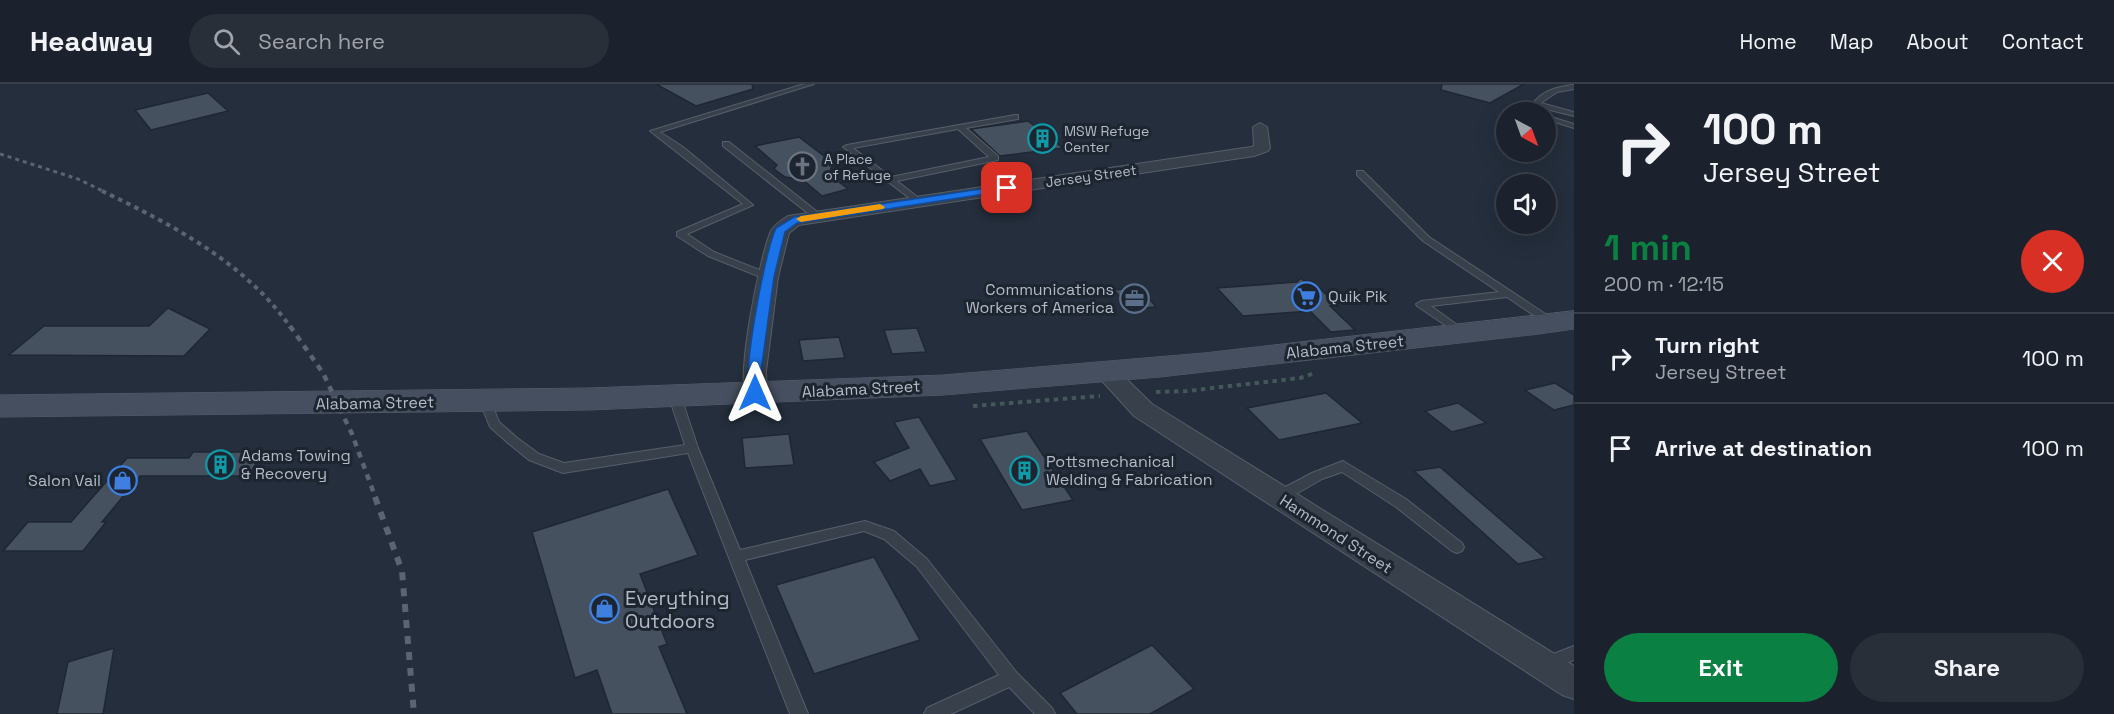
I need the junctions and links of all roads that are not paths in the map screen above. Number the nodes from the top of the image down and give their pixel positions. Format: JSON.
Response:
{"nodes":[{"id":1,"x":811,"y":84,"type":"edge"},
{"id":2,"x":1560,"y":86,"type":"edge"},
{"id":3,"x":1574,"y":87,"type":"edge"},
{"id":4,"x":1540,"y":102,"type":"edge"},
{"id":5,"x":1556,"y":109,"type":"edge"},
{"id":6,"x":1574,"y":114,"type":"edge"},
{"id":7,"x":1015,"y":117,"type":"dead end"},
{"id":8,"x":1556,"y":120,"type":"edge"},
{"id":9,"x":1574,"y":126,"type":"edge"},
{"id":10,"x":960,"y":127,"type":"junction"},
{"id":11,"x":1260,"y":127,"type":"dead end"},
{"id":12,"x":726,"y":144,"type":"dead end"},
{"id":13,"x":1360,"y":173,"type":"dead end"},
{"id":14,"x":890,"y":180,"type":"junction"},
{"id":15,"x":917,"y":201,"type":"junction"},
{"id":16,"x":817,"y":216,"type":"junction"},
{"id":17,"x":768,"y":277,"type":"junction"},
{"id":18,"x":1509,"y":294,"type":"junction"},
{"id":19,"x":1563,"y":322,"type":"edge"},
{"id":20,"x":1464,"y":335,"type":"junction"},
{"id":21,"x":1107,"y":373,"type":"junction"},
{"id":22,"x":755,"y":393,"type":"junction"},
{"id":23,"x":675,"y":397,"type":"junction"},
{"id":24,"x":486,"y":402,"type":"junction"},
{"id":25,"x":0,"y":406,"type":"edge"},
{"id":26,"x":692,"y":448,"type":"junction"},
{"id":27,"x":1279,"y":497,"type":"junction"},
{"id":28,"x":1457,"y":547,"type":"dead end"},
{"id":29,"x":735,"y":557,"type":"junction"},
{"id":30,"x":1574,"y":654,"type":"edge"},
{"id":31,"x":1542,"y":666,"type":"junction"},
{"id":32,"x":1011,"y":678,"type":"junction"},
{"id":33,"x":1574,"y":684,"type":"edge"},
{"id":34,"x":799,"y":714,"type":"edge"},
{"id":35,"x":933,"y":714,"type":"edge"},
{"id":36,"x":1046,"y":714,"type":"edge"}],
"edges":[{"from":1,"to":17,"type":"lane"},
{"from":2,"to":3,"type":"lane"},
{"from":2,"to":4,"type":"lane"},
{"from":5,"to":6,"type":"lane"},
{"from":7,"to":10,"type":"lane"},
{"from":8,"to":9,"type":"lane"},
{"from":10,"to":14,"type":"lane"},
{"from":10,"to":14,"type":"lane"},
{"from":11,"to":15,"type":"street","name":"Jersey Street"},
{"from":12,"to":16,"type":"lane"},
{"from":13,"to":18,"type":"lane"},
{"from":14,"to":15,"type":"lane"},
{"from":15,"to":16,"type":"street","name":"Jersey Street"},
{"from":16,"to":17,"type":"street","name":"Jersey Street"},
{"from":17,"to":22,"type":"street","name":"Jersey Street"},
{"from":18,"to":19,"type":"lane"},
{"from":18,"to":20,"type":"lane"},
{"from":19,"to":20,"type":"main road","name":"Alabama Street"},
{"from":20,"to":21,"type":"main road","name":"Alabama Street"},
{"from":21,"to":22,"type":"main road","name":"Alabama Street"},
{"from":21,"to":27,"type":"street","name":"Hammond Street"},
{"from":22,"to":23,"type":"main road","name":"Alabama Street"},
{"from":23,"to":24,"type":"main road","name":"Alabama Street"},
{"from":23,"to":26,"type":"lane"},
{"from":24,"to":25,"type":"main road","name":"Alabama Street"},
{"from":24,"to":26,"type":"lane"},
{"from":26,"to":29,"type":"lane"},
{"from":27,"to":28,"type":"lane"},
{"from":27,"to":31,"type":"street","name":"Hammond Street"},
{"from":29,"to":32,"type":"lane"},
{"from":29,"to":34,"type":"lane"},
{"from":30,"to":31,"type":"lane"},
{"from":31,"to":33,"type":"street","name":"Hammond Street"},
{"from":32,"to":35,"type":"lane"},
{"from":32,"to":36,"type":"lane"}]}
